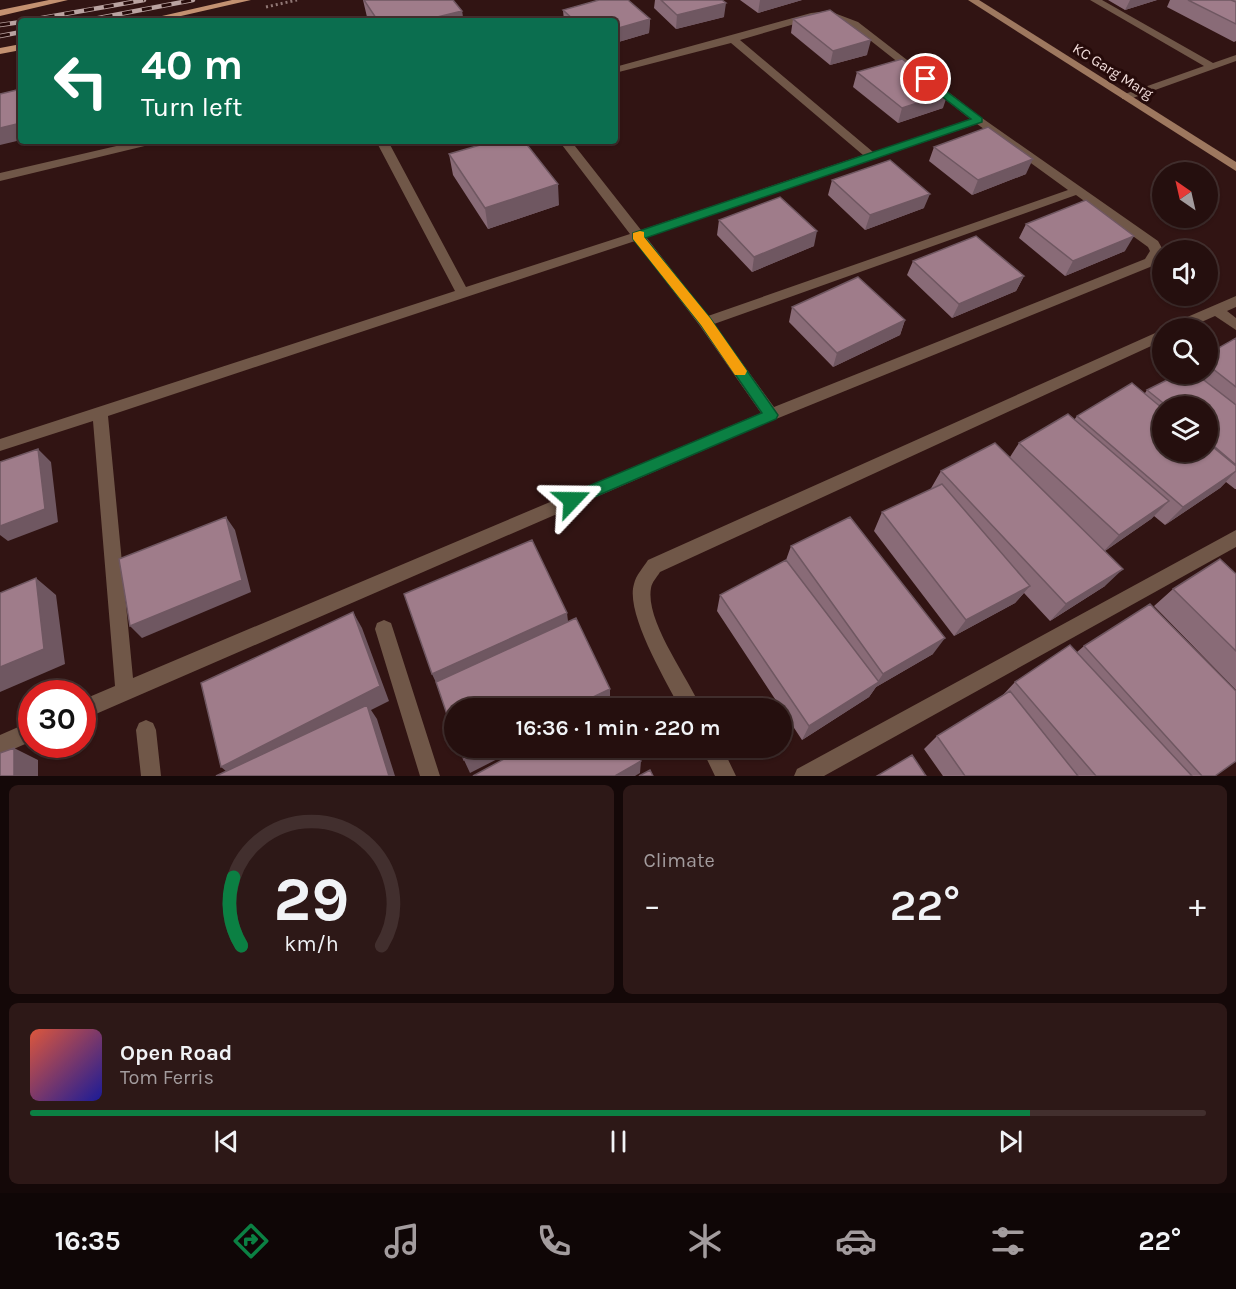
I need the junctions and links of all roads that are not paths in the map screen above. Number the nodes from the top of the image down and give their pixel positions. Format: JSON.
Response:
{"nodes":[{"id":1,"x":63,"y":0,"type":"edge"},
{"id":2,"x":246,"y":0,"type":"edge"},
{"id":3,"x":973,"y":0,"type":"edge"},
{"id":4,"x":1095,"y":0,"type":"edge"},
{"id":5,"x":0,"y":13,"type":"edge"},
{"id":6,"x":159,"y":18,"type":"edge"},
{"id":7,"x":733,"y":39,"type":"junction"},
{"id":8,"x":18,"y":48,"type":"edge"},
{"id":9,"x":0,"y":51,"type":"edge"},
{"id":10,"x":1236,"y":58,"type":"edge"},
{"id":11,"x":1211,"y":66,"type":"junction"},
{"id":12,"x":618,"y":69,"type":"edge"},
{"id":13,"x":1126,"y":97,"type":"junction"},
{"id":14,"x":978,"y":120,"type":"junction"},
{"id":15,"x":140,"y":144,"type":"edge"},
{"id":16,"x":384,"y":144,"type":"edge"},
{"id":17,"x":567,"y":144,"type":"edge"},
{"id":18,"x":872,"y":157,"type":"junction"},
{"id":19,"x":1236,"y":167,"type":"edge"},
{"id":20,"x":0,"y":177,"type":"edge"},
{"id":21,"x":1077,"y":191,"type":"junction"},
{"id":22,"x":637,"y":236,"type":"junction"},
{"id":23,"x":463,"y":294,"type":"junction"},
{"id":24,"x":1236,"y":302,"type":"edge"},
{"id":25,"x":1216,"y":310,"type":"junction"},
{"id":26,"x":1198,"y":318,"type":"edge"},
{"id":27,"x":705,"y":322,"type":"junction"},
{"id":28,"x":1236,"y":325,"type":"edge"},
{"id":29,"x":1152,"y":340,"type":"edge"},
{"id":30,"x":100,"y":412,"type":"junction"},
{"id":31,"x":771,"y":415,"type":"junction"},
{"id":32,"x":0,"y":444,"type":"edge"},
{"id":33,"x":1236,"y":538,"type":"edge"},
{"id":34,"x":384,"y":629,"type":"dead end"},
{"id":35,"x":125,"y":691,"type":"junction"},
{"id":36,"x":686,"y":698,"type":"edge"},
{"id":37,"x":96,"y":704,"type":"edge"},
{"id":38,"x":146,"y":730,"type":"dead end"},
{"id":39,"x":18,"y":737,"type":"edge"},
{"id":40,"x":0,"y":745,"type":"edge"},
{"id":41,"x":717,"y":758,"type":"edge"},
{"id":42,"x":151,"y":776,"type":"edge"},
{"id":43,"x":430,"y":776,"type":"edge"},
{"id":44,"x":726,"y":776,"type":"edge"},
{"id":45,"x":804,"y":776,"type":"edge"}],
"edges":[{"from":1,"to":5,"type":"main road"},
{"from":2,"to":6,"type":"main road"},
{"from":3,"to":13,"type":"street","name":"KC Garg Marg"},
{"from":4,"to":11,"type":"street"},
{"from":7,"to":12,"type":"street"},
{"from":7,"to":14,"type":"street"},
{"from":7,"to":18,"type":"street"},
{"from":8,"to":9,"type":"main road"},
{"from":10,"to":11,"type":"street"},
{"from":11,"to":13,"type":"street"},
{"from":13,"to":19,"type":"street","name":"KC Garg Marg"},
{"from":14,"to":18,"type":"street"},
{"from":14,"to":21,"type":"street"},
{"from":15,"to":20,"type":"street"},
{"from":16,"to":23,"type":"street"},
{"from":17,"to":22,"type":"street"},
{"from":18,"to":22,"type":"street"},
{"from":21,"to":27,"type":"street"},
{"from":21,"to":31,"type":"street"},
{"from":22,"to":23,"type":"street"},
{"from":22,"to":27,"type":"street"},
{"from":23,"to":30,"type":"street"},
{"from":24,"to":25,"type":"street"},
{"from":25,"to":26,"type":"street"},
{"from":25,"to":28,"type":"street"},
{"from":27,"to":31,"type":"street"},
{"from":29,"to":36,"type":"street"},
{"from":30,"to":32,"type":"street"},
{"from":30,"to":35,"type":"street"},
{"from":31,"to":35,"type":"street"},
{"from":33,"to":45,"type":"street"},
{"from":34,"to":43,"type":"street"},
{"from":35,"to":37,"type":"street"},
{"from":38,"to":42,"type":"street"},
{"from":39,"to":40,"type":"street"},
{"from":41,"to":44,"type":"street"}]}
